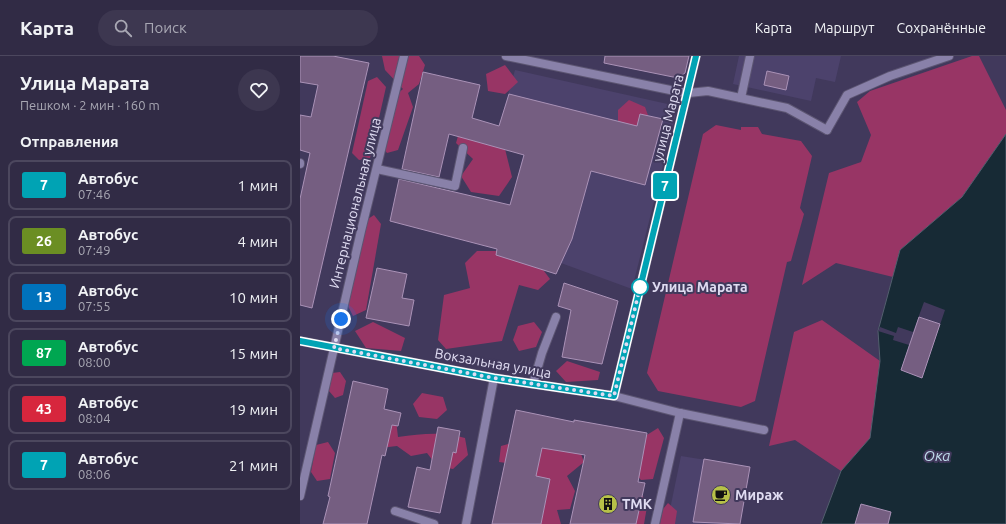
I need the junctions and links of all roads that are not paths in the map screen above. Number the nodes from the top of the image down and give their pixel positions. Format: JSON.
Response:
{"nodes":[{"id":1,"x":404,"y":56,"type":"edge"},
{"id":2,"x":506,"y":56,"type":"edge"},
{"id":3,"x":696,"y":56,"type":"edge"},
{"id":4,"x":750,"y":56,"type":"edge"},
{"id":5,"x":949,"y":56,"type":"edge"},
{"id":6,"x":688,"y":93,"type":"junction"},
{"id":7,"x":741,"y":98,"type":"junction"},
{"id":8,"x":463,"y":148,"type":"dead end"},
{"id":9,"x":377,"y":168,"type":"junction"},
{"id":10,"x":556,"y":317,"type":"dead end"},
{"id":11,"x":300,"y":341,"type":"edge"},
{"id":12,"x":334,"y":348,"type":"junction"},
{"id":13,"x":494,"y":378,"type":"junction"},
{"id":14,"x":533,"y":384,"type":"junction"},
{"id":15,"x":614,"y":396,"type":"junction"},
{"id":16,"x":680,"y":413,"type":"junction"},
{"id":17,"x":764,"y":430,"type":"dead end"},
{"id":18,"x":300,"y":496,"type":"edge"},
{"id":19,"x":395,"y":511,"type":"dead end"},
{"id":20,"x":434,"y":524,"type":"edge"},
{"id":21,"x":466,"y":524,"type":"edge"},
{"id":22,"x":655,"y":524,"type":"edge"}],
"edges":[{"from":1,"to":9,"type":"street","name":"Интернациональная улица"},
{"from":2,"to":6,"type":"street"},
{"from":3,"to":6,"type":"street","name":"улица Марата"},
{"from":4,"to":7,"type":"street"},
{"from":5,"to":7,"type":"street"},
{"from":6,"to":7,"type":"street"},
{"from":6,"to":15,"type":"street","name":"улица Марата"},
{"from":8,"to":9,"type":"street"},
{"from":9,"to":12,"type":"street","name":"Интернациональная улица"},
{"from":10,"to":14,"type":"street"},
{"from":11,"to":12,"type":"street","name":"Вокзальная улица"},
{"from":12,"to":13,"type":"street","name":"Вокзальная улица"},
{"from":12,"to":18,"type":"street","name":"Интернациональная улица"},
{"from":13,"to":14,"type":"street","name":"Вокзальная улица"},
{"from":13,"to":21,"type":"street"},
{"from":14,"to":15,"type":"street","name":"Вокзальная улица"},
{"from":15,"to":16,"type":"street","name":"Вокзальная улица"},
{"from":16,"to":17,"type":"street","name":"Вокзальная улица"},
{"from":16,"to":22,"type":"street"},
{"from":19,"to":20,"type":"street"}]}
